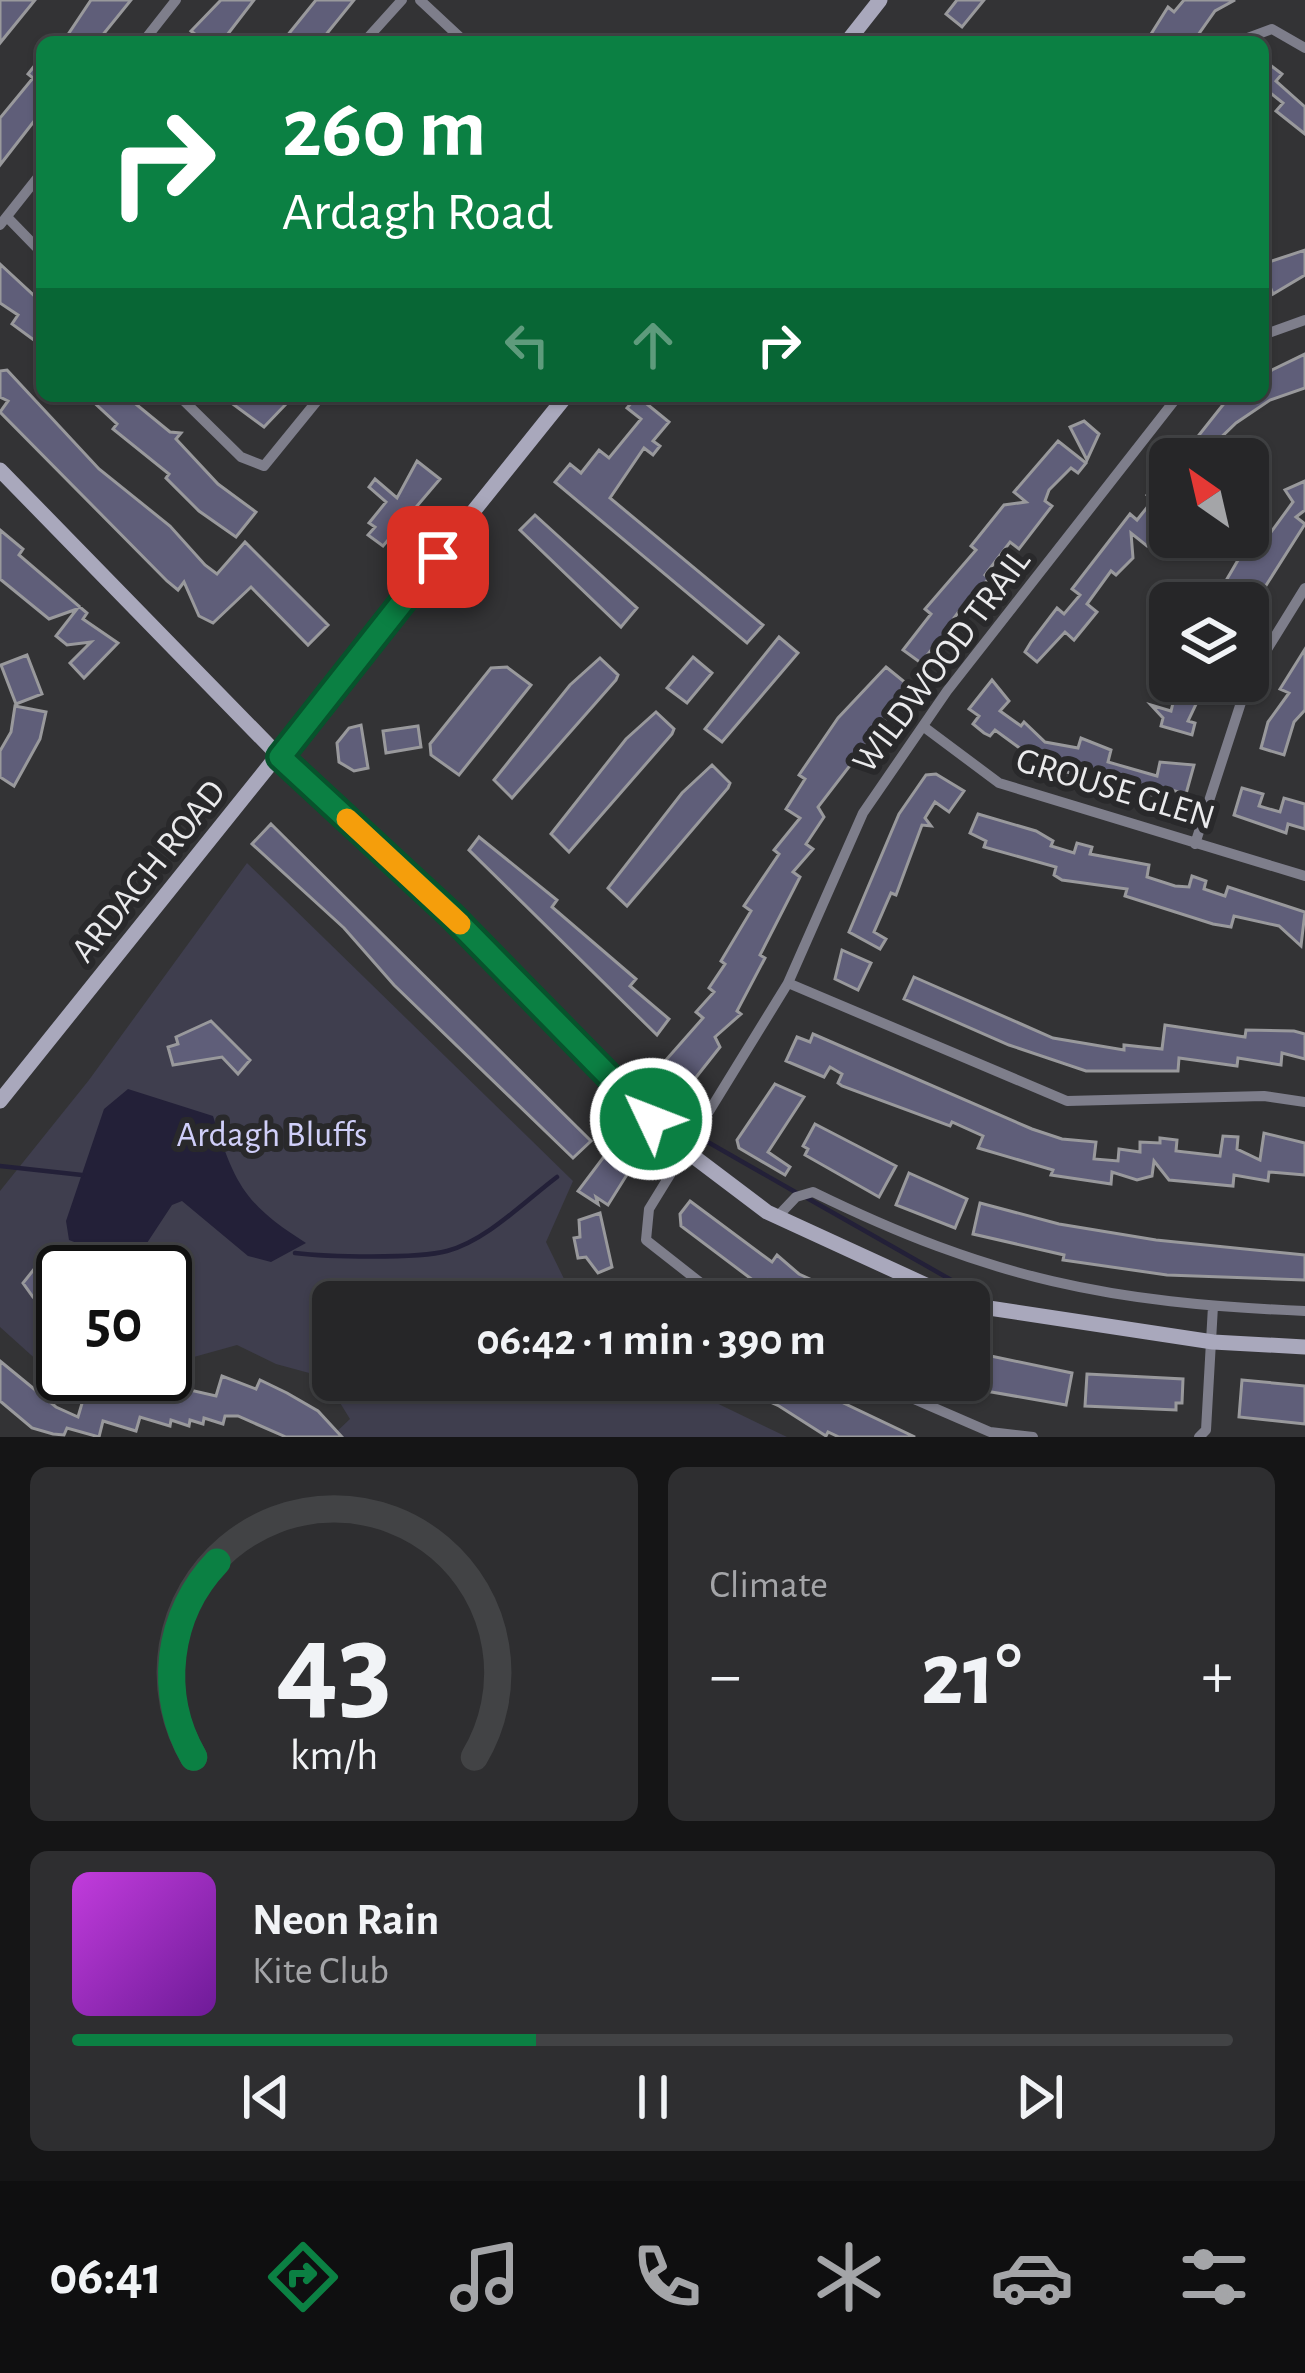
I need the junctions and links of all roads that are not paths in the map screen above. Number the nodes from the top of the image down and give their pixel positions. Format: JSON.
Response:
{"nodes":[{"id":1,"x":176,"y":0,"type":"edge"},
{"id":2,"x":402,"y":0,"type":"edge"},
{"id":3,"x":420,"y":0,"type":"edge"},
{"id":4,"x":880,"y":0,"type":"edge"},
{"id":5,"x":148,"y":36,"type":"edge"},
{"id":6,"x":369,"y":36,"type":"edge"},
{"id":7,"x":459,"y":36,"type":"edge"},
{"id":8,"x":852,"y":36,"type":"edge"},
{"id":9,"x":1253,"y":36,"type":"edge"},
{"id":10,"x":1305,"y":48,"type":"edge"},
{"id":11,"x":36,"y":180,"type":"edge"},
{"id":12,"x":4,"y":221,"type":"edge"},
{"id":13,"x":36,"y":248,"type":"edge"},
{"id":14,"x":1305,"y":320,"type":"edge"},
{"id":15,"x":1269,"y":333,"type":"edge"},
{"id":16,"x":185,"y":402,"type":"edge"},
{"id":17,"x":316,"y":402,"type":"edge"},
{"id":18,"x":561,"y":402,"type":"edge"},
{"id":19,"x":1173,"y":402,"type":"edge"},
{"id":20,"x":0,"y":470,"type":"edge"},
{"id":21,"x":1305,"y":588,"type":"edge"},
{"id":22,"x":1269,"y":647,"type":"edge"},
{"id":23,"x":1241,"y":702,"type":"edge"},
{"id":24,"x":924,"y":728,"type":"junction"},
{"id":25,"x":280,"y":757,"type":"junction"},
{"id":26,"x":1195,"y":844,"type":"junction"},
{"id":27,"x":1305,"y":876,"type":"edge"},
{"id":28,"x":788,"y":983,"type":"junction"},
{"id":29,"x":0,"y":1101,"type":"edge"},
{"id":30,"x":1305,"y":1102,"type":"edge"},
{"id":31,"x":685,"y":1150,"type":"junction"},
{"id":32,"x":777,"y":1216,"type":"junction"},
{"id":33,"x":698,"y":1281,"type":"edge"},
{"id":34,"x":918,"y":1281,"type":"edge"},
{"id":35,"x":1213,"y":1306,"type":"junction"},
{"id":36,"x":990,"y":1307,"type":"edge"},
{"id":37,"x":1305,"y":1311,"type":"edge"},
{"id":38,"x":1213,"y":1342,"type":"junction"},
{"id":39,"x":1305,"y":1347,"type":"edge"},
{"id":40,"x":917,"y":1401,"type":"edge"},
{"id":41,"x":1033,"y":1437,"type":"edge"},
{"id":42,"x":1199,"y":1437,"type":"edge"}],
"edges":[{"from":1,"to":5,"type":"street"},
{"from":2,"to":6,"type":"street"},
{"from":3,"to":7,"type":"street"},
{"from":4,"to":8,"type":"main road"},
{"from":9,"to":10,"type":"street"},
{"from":11,"to":12,"type":"street"},
{"from":12,"to":13,"type":"street"},
{"from":14,"to":15,"type":"street"},
{"from":16,"to":17,"type":"street"},
{"from":18,"to":25,"type":"main road","name":"ARDAGH ROAD"},
{"from":19,"to":24,"type":"street","name":"WILDWOOD TRAIL"},
{"from":20,"to":25,"type":"main road"},
{"from":21,"to":22,"type":"street"},
{"from":23,"to":26,"type":"street"},
{"from":24,"to":26,"type":"street","name":"GROUSE GLEN"},
{"from":24,"to":28,"type":"street","name":"WILDWOOD TRAIL"},
{"from":25,"to":29,"type":"main road","name":"ARDAGH ROAD"},
{"from":25,"to":31,"type":"main road"},
{"from":26,"to":27,"type":"street","name":"GROUSE GLEN"},
{"from":28,"to":30,"type":"street"},
{"from":28,"to":31,"type":"street","name":"WILDWOOD TRAIL"},
{"from":31,"to":32,"type":"main road"},
{"from":31,"to":33,"type":"street","name":"WILDWOOD TRAIL"},
{"from":32,"to":34,"type":"main road"},
{"from":32,"to":35,"type":"street"},
{"from":35,"to":37,"type":"street"},
{"from":35,"to":38,"type":"street"},
{"from":36,"to":38,"type":"main road"},
{"from":38,"to":39,"type":"main road"},
{"from":38,"to":42,"type":"street"},
{"from":40,"to":41,"type":"street"}]}
